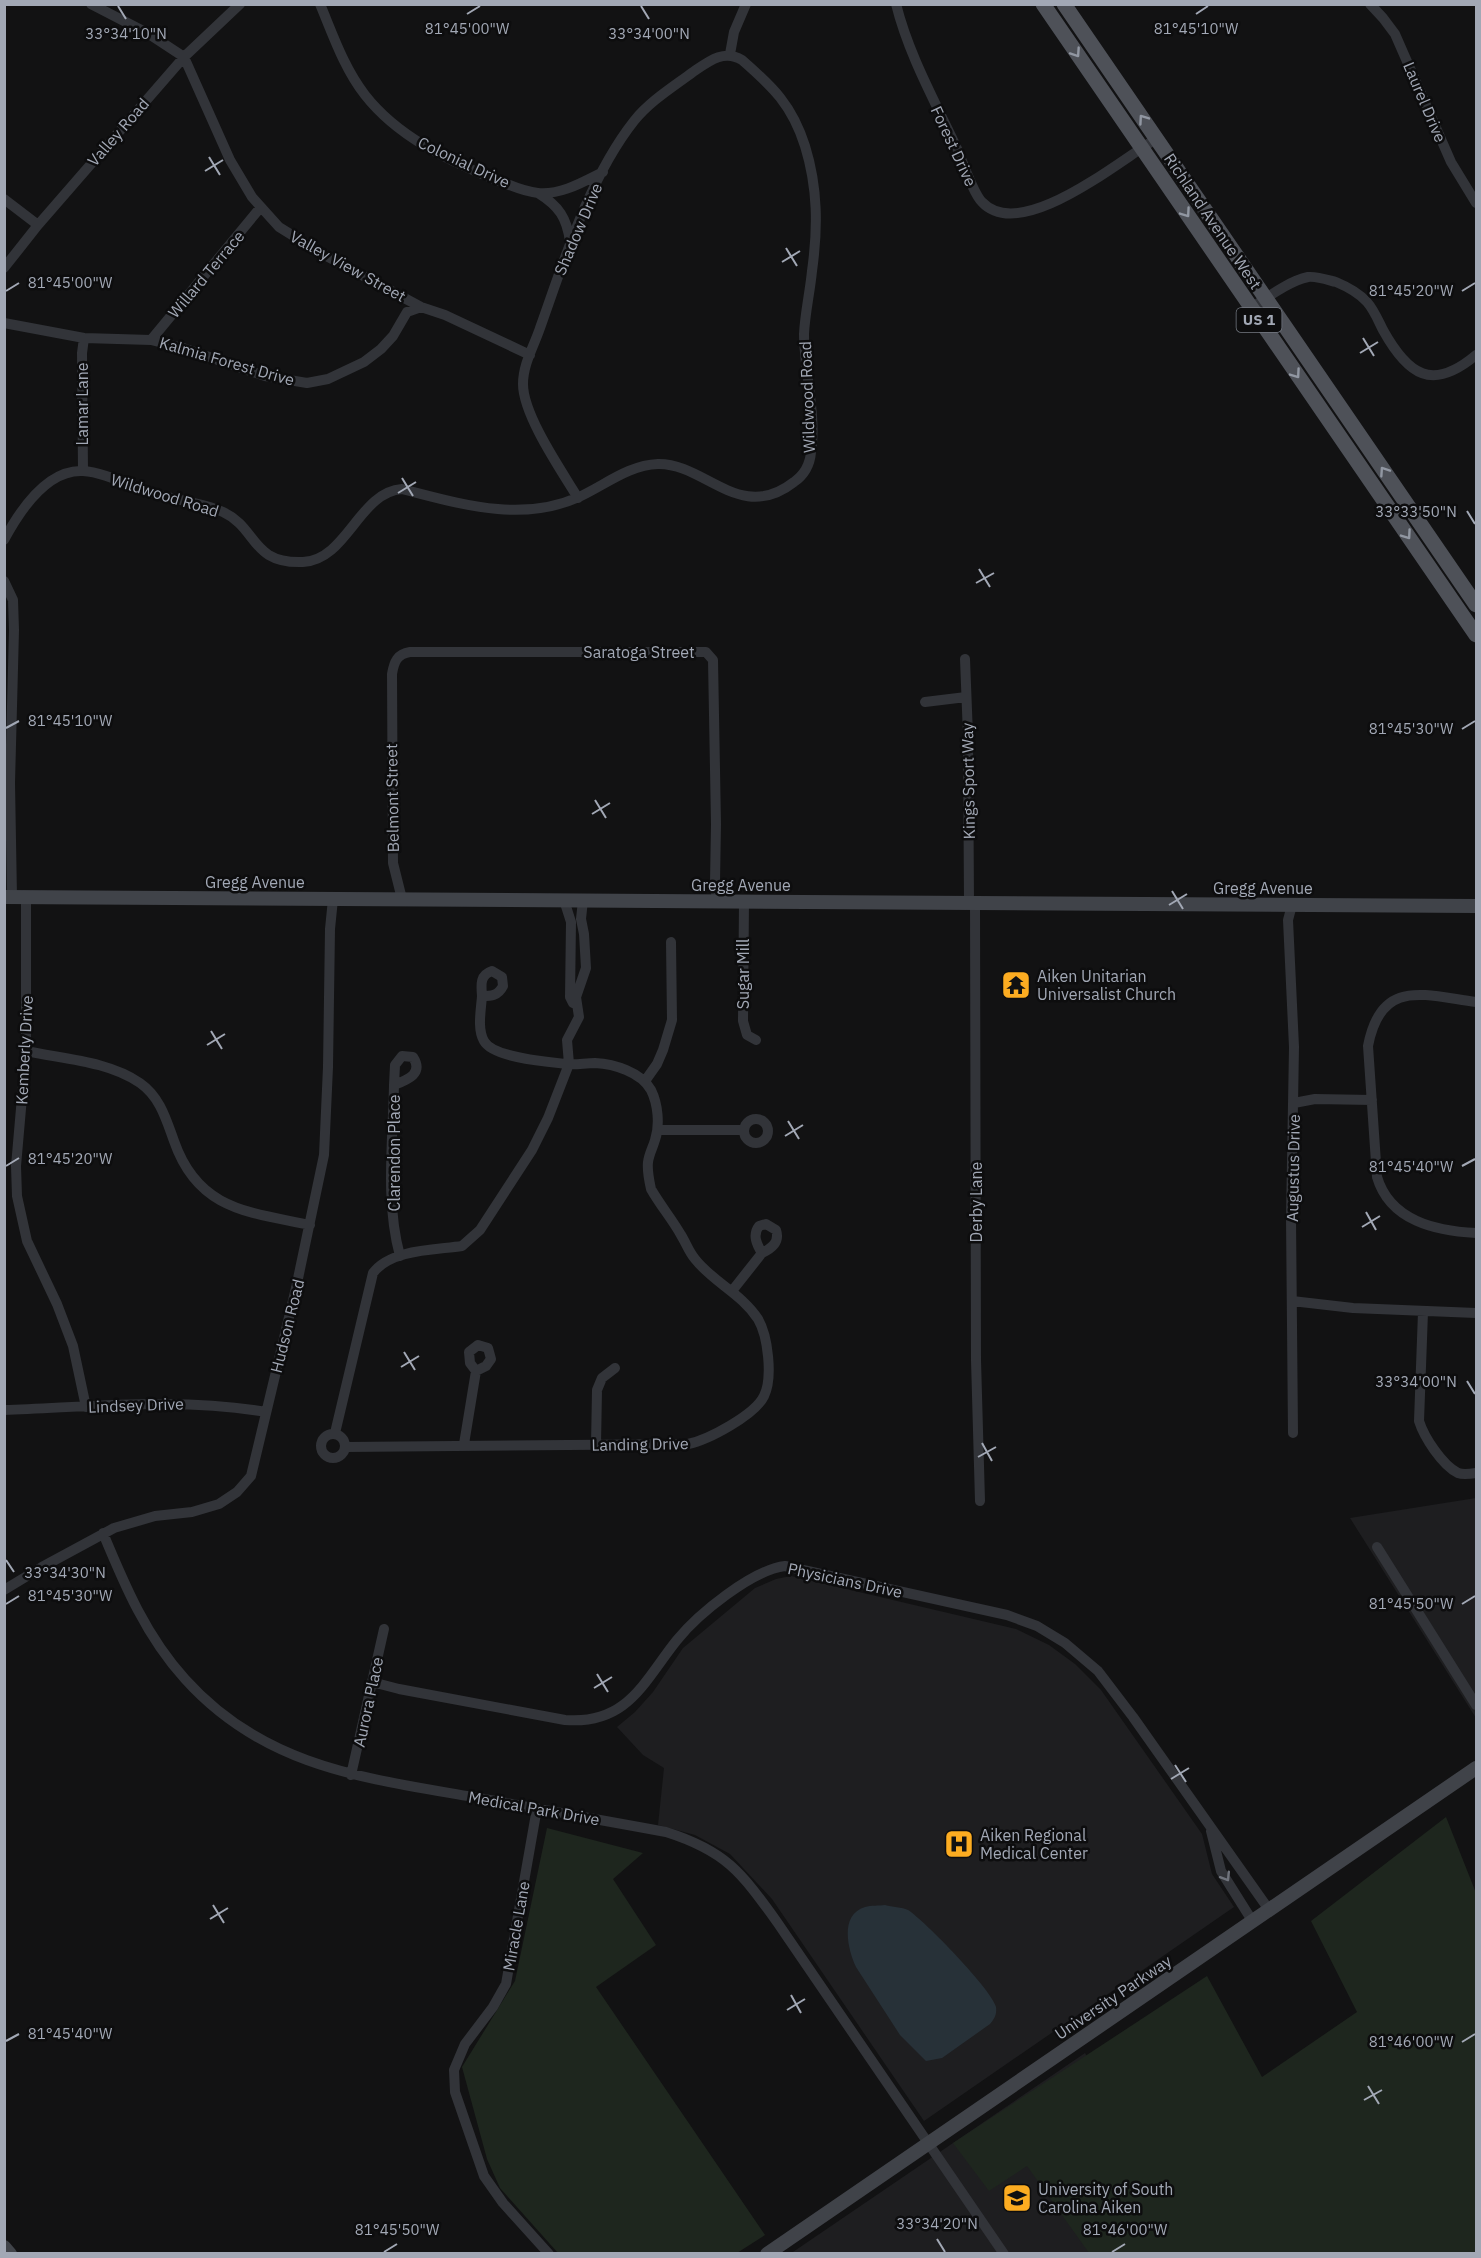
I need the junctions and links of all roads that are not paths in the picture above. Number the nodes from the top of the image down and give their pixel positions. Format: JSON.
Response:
{"nodes":[{"id":1,"x":91,"y":4,"type":"edge"},
{"id":2,"x":240,"y":4,"type":"edge"},
{"id":3,"x":320,"y":4,"type":"edge"},
{"id":4,"x":746,"y":4,"type":"edge"},
{"id":5,"x":896,"y":4,"type":"edge"},
{"id":6,"x":1043,"y":4,"type":"edge"},
{"id":7,"x":1064,"y":4,"type":"edge"},
{"id":8,"x":1370,"y":4,"type":"edge"},
{"id":9,"x":730,"y":54,"type":"junction"},
{"id":10,"x":184,"y":57,"type":"junction"},
{"id":11,"x":1156,"y":139,"type":"junction"},
{"id":12,"x":1142,"y":147,"type":"junction"},
{"id":13,"x":603,"y":172,"type":"junction"},
{"id":14,"x":538,"y":193,"type":"junction"},
{"id":15,"x":4,"y":199,"type":"edge"},
{"id":16,"x":1476,"y":202,"type":"edge"},
{"id":17,"x":260,"y":208,"type":"junction"},
{"id":18,"x":38,"y":225,"type":"junction"},
{"id":19,"x":570,"y":242,"type":"junction"},
{"id":20,"x":4,"y":268,"type":"edge"},
{"id":21,"x":1266,"y":299,"type":"junction"},
{"id":22,"x":421,"y":307,"type":"junction"},
{"id":23,"x":1251,"y":308,"type":"junction"},
{"id":24,"x":4,"y":323,"type":"edge"},
{"id":25,"x":84,"y":338,"type":"junction"},
{"id":26,"x":151,"y":340,"type":"junction"},
{"id":27,"x":530,"y":355,"type":"junction"},
{"id":28,"x":1476,"y":355,"type":"edge"},
{"id":29,"x":83,"y":471,"type":"junction"},
{"id":30,"x":578,"y":498,"type":"junction"},
{"id":31,"x":4,"y":540,"type":"edge"},
{"id":32,"x":4,"y":581,"type":"edge"},
{"id":33,"x":1476,"y":605,"type":"edge"},
{"id":34,"x":1476,"y":635,"type":"edge"},
{"id":35,"x":965,"y":659,"type":"dead end"},
{"id":36,"x":392,"y":697,"type":"joint"},
{"id":37,"x":966,"y":697,"type":"junction"},
{"id":38,"x":925,"y":702,"type":"dead end"},
{"id":39,"x":14,"y":897,"type":"edge"},
{"id":40,"x":333,"y":899,"type":"junction"},
{"id":41,"x":402,"y":899,"type":"junction"},
{"id":42,"x":564,"y":900,"type":"junction"},
{"id":43,"x":583,"y":900,"type":"junction"},
{"id":44,"x":717,"y":901,"type":"junction"},
{"id":45,"x":744,"y":901,"type":"junction"},
{"id":46,"x":972,"y":903,"type":"junction"},
{"id":47,"x":1292,"y":905,"type":"junction"},
{"id":48,"x":1476,"y":906,"type":"edge"},
{"id":49,"x":671,"y":942,"type":"dead end"},
{"id":50,"x":482,"y":996,"type":"dead end"},
{"id":51,"x":1476,"y":1002,"type":"edge"},
{"id":52,"x":579,"y":1017,"type":"junction"},
{"id":53,"x":756,"y":1040,"type":"dead end"},
{"id":54,"x":26,"y":1051,"type":"junction"},
{"id":55,"x":569,"y":1064,"type":"junction"},
{"id":56,"x":645,"y":1082,"type":"junction"},
{"id":57,"x":394,"y":1085,"type":"dead end"},
{"id":58,"x":1372,"y":1100,"type":"junction"},
{"id":59,"x":1294,"y":1103,"type":"junction"},
{"id":60,"x":658,"y":1130,"type":"junction"},
{"id":61,"x":743,"y":1130,"type":"dead end"},
{"id":62,"x":310,"y":1225,"type":"junction"},
{"id":63,"x":1476,"y":1233,"type":"edge"},
{"id":64,"x":762,"y":1253,"type":"dead end"},
{"id":65,"x":400,"y":1256,"type":"junction"},
{"id":66,"x":732,"y":1291,"type":"junction"},
{"id":67,"x":1292,"y":1301,"type":"junction"},
{"id":68,"x":1423,"y":1312,"type":"junction"},
{"id":69,"x":1476,"y":1313,"type":"edge"},
{"id":70,"x":615,"y":1368,"type":"dead end"},
{"id":71,"x":476,"y":1371,"type":"dead end"},
{"id":72,"x":86,"y":1407,"type":"junction"},
{"id":73,"x":4,"y":1410,"type":"edge"},
{"id":74,"x":266,"y":1412,"type":"junction"},
{"id":75,"x":335,"y":1433,"type":"junction"},
{"id":76,"x":1293,"y":1433,"type":"dead end"},
{"id":77,"x":464,"y":1444,"type":"junction"},
{"id":78,"x":596,"y":1445,"type":"junction"},
{"id":79,"x":346,"y":1446,"type":"junction"},
{"id":80,"x":1476,"y":1473,"type":"edge"},
{"id":81,"x":980,"y":1502,"type":"dead end"},
{"id":82,"x":103,"y":1533,"type":"junction"},
{"id":83,"x":1377,"y":1547,"type":"dead end"},
{"id":84,"x":4,"y":1590,"type":"edge"},
{"id":85,"x":384,"y":1629,"type":"dead end"},
{"id":86,"x":372,"y":1682,"type":"junction"},
{"id":87,"x":1476,"y":1705,"type":"edge"},
{"id":88,"x":1476,"y":1768,"type":"edge"},
{"id":89,"x":351,"y":1774,"type":"junction"},
{"id":90,"x":537,"y":1808,"type":"junction"},
{"id":91,"x":1210,"y":1828,"type":"junction"},
{"id":92,"x":1270,"y":1911,"type":"junction"},
{"id":93,"x":1253,"y":1922,"type":"junction"},
{"id":94,"x":928,"y":2142,"type":"junction"},
{"id":95,"x":4,"y":2247,"type":"edge"},
{"id":96,"x":10,"y":2253,"type":"edge"},
{"id":97,"x":549,"y":2253,"type":"edge"},
{"id":98,"x":767,"y":2253,"type":"edge"},
{"id":99,"x":1004,"y":2253,"type":"edge"}],
"edges":[{"from":1,"to":10,"type":"street"},
{"from":2,"to":10,"type":"street","name":"Valley Road"},
{"from":3,"to":14,"type":"street","name":"Colonial Drive"},
{"from":4,"to":9,"type":"street"},
{"from":5,"to":12,"type":"street","name":"Forest Drive"},
{"from":6,"to":12,"type":"main road","name":"Richland Avenue West","number":"US 1","one_way":true},
{"from":11,"to":7,"type":"main road","name":"Richland Avenue West","number":"US 1","one_way":true},
{"from":8,"to":16,"type":"street","name":"Laurel Drive"},
{"from":9,"to":13,"type":"street","name":"Shadow Drive"},
{"from":9,"to":30,"type":"street","name":"Wildwood Road"},
{"from":10,"to":17,"type":"street","name":"Valley View Street"},
{"from":10,"to":18,"type":"street","name":"Valley Road"},
{"from":11,"to":12,"type":"street","name":"Forest Drive"},
{"from":11,"to":21,"type":"main road","name":"Richland Avenue West","number":"US 1"},
{"from":12,"to":23,"type":"main road","name":"Richland Avenue West","number":"US 1","one_way":true},
{"from":13,"to":14,"type":"street","name":"Colonial Drive"},
{"from":13,"to":19,"type":"street","name":"Shadow Drive"},
{"from":14,"to":19,"type":"street"},
{"from":15,"to":18,"type":"street"},
{"from":17,"to":22,"type":"street","name":"Valley View Street"},
{"from":17,"to":26,"type":"street","name":"Willard Terrace"},
{"from":18,"to":20,"type":"street","name":"Valley Road"},
{"from":19,"to":27,"type":"street","name":"Shadow Drive"},
{"from":21,"to":23,"type":"street"},
{"from":21,"to":28,"type":"street"},
{"from":33,"to":21,"type":"main road","name":"Richland Avenue West","number":"US 1","one_way":true},
{"from":22,"to":26,"type":"street","name":"Kalmia Forest Drive"},
{"from":22,"to":27,"type":"street","name":"Valley View Street"},
{"from":23,"to":34,"type":"main road","name":"Richland Avenue West","number":"US 1","one_way":true},
{"from":24,"to":25,"type":"street","name":"Kalmia Forest Drive"},
{"from":25,"to":26,"type":"street","name":"Kalmia Forest Drive"},
{"from":25,"to":29,"type":"street","name":"Lamar Lane"},
{"from":27,"to":30,"type":"street","name":"Shadow Drive"},
{"from":29,"to":30,"type":"street","name":"Wildwood Road"},
{"from":29,"to":31,"type":"street"},
{"from":32,"to":39,"type":"street"},
{"from":35,"to":37,"type":"street","name":"Kings Sport Way"},
{"from":36,"to":41,"type":"street","name":"Belmont Street"},
{"from":36,"to":44,"type":"street","name":"Saratoga Street"},
{"from":37,"to":38,"type":"street"},
{"from":37,"to":46,"type":"street","name":"Kings Sport Way"},
{"from":39,"to":40,"type":"street","name":"Gregg Avenue"},
{"from":39,"to":54,"type":"street","name":"Kemberly Drive"},
{"from":40,"to":41,"type":"street","name":"Gregg Avenue"},
{"from":40,"to":62,"type":"street","name":"Hudson Road"},
{"from":41,"to":42,"type":"street","name":"Gregg Avenue"},
{"from":42,"to":43,"type":"street","name":"Gregg Avenue"},
{"from":42,"to":52,"type":"street"},
{"from":43,"to":44,"type":"street","name":"Gregg Avenue"},
{"from":43,"to":52,"type":"street","name":"Landing Drive"},
{"from":44,"to":45,"type":"street","name":"Gregg Avenue"},
{"from":45,"to":46,"type":"street","name":"Gregg Avenue"},
{"from":45,"to":53,"type":"street","name":"Sugar Mill"},
{"from":46,"to":47,"type":"street","name":"Gregg Avenue"},
{"from":46,"to":81,"type":"street","name":"Derby Lane"},
{"from":47,"to":48,"type":"street","name":"Gregg Avenue"},
{"from":47,"to":59,"type":"street","name":"Augustus Drive"},
{"from":49,"to":56,"type":"street"},
{"from":50,"to":55,"type":"street"},
{"from":51,"to":58,"type":"street"},
{"from":52,"to":55,"type":"street","name":"Landing Drive"},
{"from":54,"to":62,"type":"street"},
{"from":54,"to":72,"type":"street","name":"Kemberly Drive"},
{"from":55,"to":56,"type":"street"},
{"from":55,"to":65,"type":"street","name":"Landing Drive"},
{"from":56,"to":60,"type":"street","name":"Landing Drive"},
{"from":57,"to":65,"type":"street","name":"Clarendon Place"},
{"from":58,"to":59,"type":"street"},
{"from":58,"to":63,"type":"street"},
{"from":59,"to":67,"type":"street","name":"Augustus Drive"},
{"from":60,"to":61,"type":"street"},
{"from":60,"to":66,"type":"street","name":"Landing Drive"},
{"from":62,"to":74,"type":"street","name":"Hudson Road"},
{"from":64,"to":66,"type":"street"},
{"from":65,"to":75,"type":"street","name":"Landing Drive"},
{"from":66,"to":78,"type":"street","name":"Landing Drive"},
{"from":67,"to":68,"type":"street"},
{"from":67,"to":76,"type":"street","name":"Augustus Drive"},
{"from":68,"to":69,"type":"street"},
{"from":68,"to":80,"type":"street"},
{"from":70,"to":78,"type":"street"},
{"from":71,"to":77,"type":"street"},
{"from":72,"to":73,"type":"street","name":"Lindsey Drive"},
{"from":72,"to":74,"type":"street","name":"Lindsey Drive"},
{"from":74,"to":82,"type":"street","name":"Hudson Road"},
{"from":75,"to":79,"type":"street"},
{"from":75,"to":79,"type":"street","name":"Landing Drive"},
{"from":77,"to":78,"type":"street","name":"Landing Drive"},
{"from":77,"to":79,"type":"street","name":"Landing Drive"},
{"from":82,"to":84,"type":"street","name":"Hudson Road"},
{"from":82,"to":89,"type":"street","name":"Medical Park Drive"},
{"from":83,"to":87,"type":"street"},
{"from":85,"to":86,"type":"street","name":"Aurora Place"},
{"from":86,"to":89,"type":"street","name":"Aurora Place"},
{"from":86,"to":91,"type":"street","name":"Physicians Drive"},
{"from":88,"to":92,"type":"street","name":"University Parkway"},
{"from":89,"to":90,"type":"street","name":"Medical Park Drive"},
{"from":90,"to":94,"type":"street","name":"Medical Park Drive"},
{"from":90,"to":97,"type":"street","name":"Miracle Lane"},
{"from":91,"to":92,"type":"street","name":"Physicians Drive"},
{"from":91,"to":93,"type":"street","name":"Physicians Drive","one_way":true},
{"from":92,"to":93,"type":"street","name":"University Parkway"},
{"from":93,"to":94,"type":"street","name":"University Parkway"},
{"from":94,"to":98,"type":"street","name":"University Parkway"},
{"from":94,"to":99,"type":"street","name":"Medical Park Drive"},
{"from":95,"to":96,"type":"street"}]}
